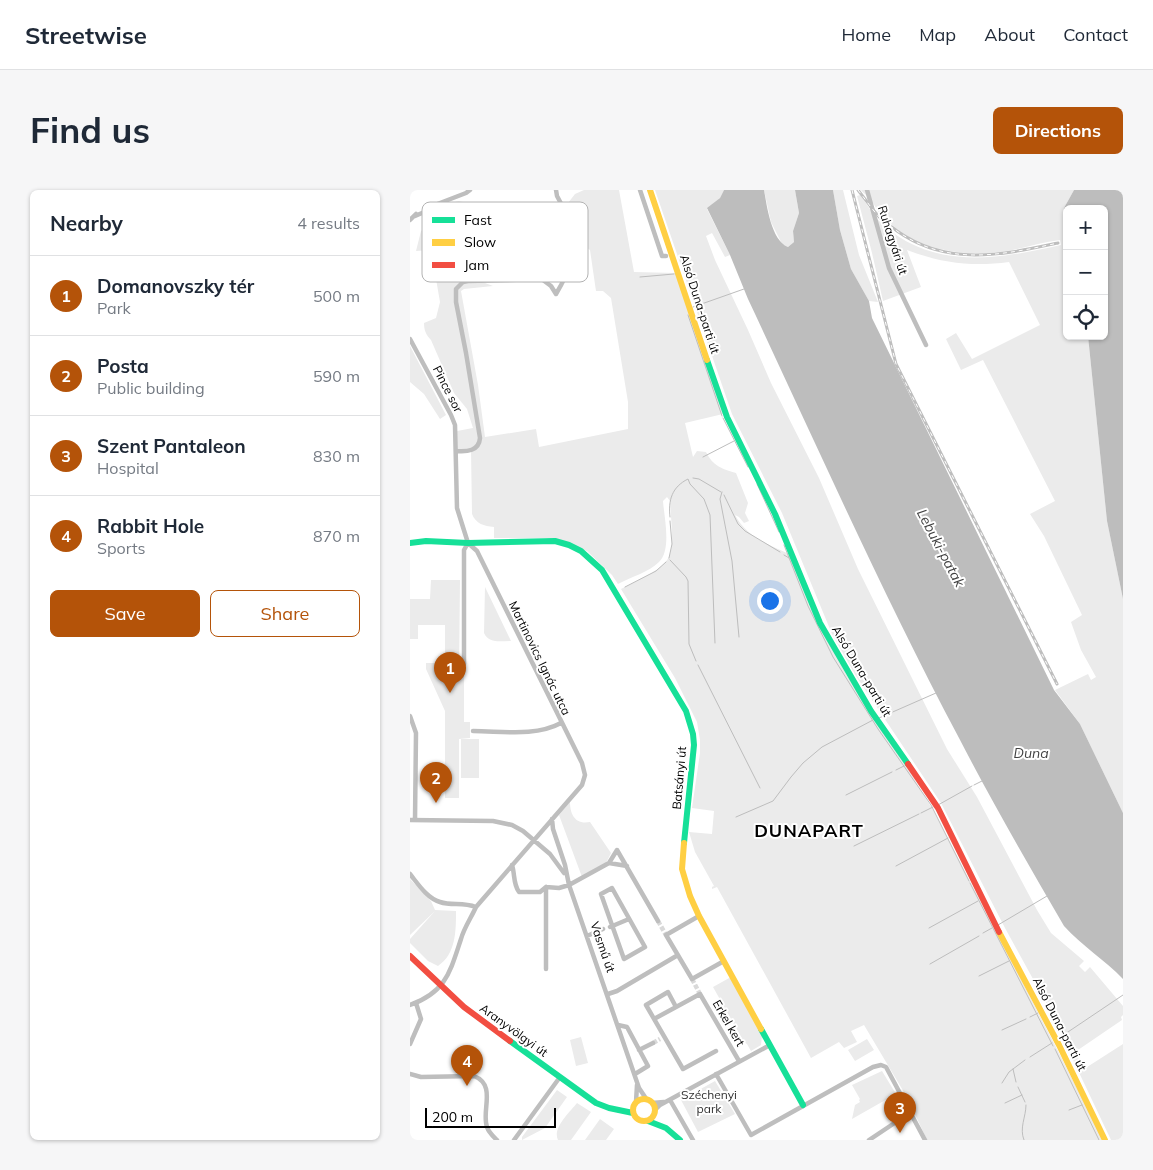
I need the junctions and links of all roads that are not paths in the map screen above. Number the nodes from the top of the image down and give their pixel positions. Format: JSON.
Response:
{"nodes":[{"id":1,"x":556,"y":190,"type":"edge"},
{"id":2,"x":640,"y":190,"type":"edge"},
{"id":3,"x":650,"y":190,"type":"edge"},
{"id":4,"x":867,"y":190,"type":"edge"},
{"id":5,"x":468,"y":191,"type":"edge"},
{"id":6,"x":451,"y":202,"type":"edge"},
{"id":7,"x":560,"y":202,"type":"edge"},
{"id":8,"x":422,"y":213,"type":"edge"},
{"id":9,"x":410,"y":220,"type":"edge"},
{"id":10,"x":666,"y":256,"type":"dead end"},
{"id":11,"x":462,"y":282,"type":"edge"},
{"id":12,"x":546,"y":282,"type":"edge"},
{"id":13,"x":562,"y":282,"type":"edge"},
{"id":14,"x":410,"y":339,"type":"edge"},
{"id":15,"x":926,"y":345,"type":"dead end"},
{"id":16,"x":456,"y":451,"type":"junction"},
{"id":17,"x":486,"y":541,"type":"junction"},
{"id":18,"x":410,"y":543,"type":"edge"},
{"id":19,"x":468,"y":543,"type":"junction"},
{"id":20,"x":476,"y":551,"type":"junction"},
{"id":21,"x":464,"y":664,"type":"dead end"},
{"id":22,"x":410,"y":716,"type":"edge"},
{"id":23,"x":561,"y":723,"type":"junction"},
{"id":24,"x":473,"y":731,"type":"dead end"},
{"id":25,"x":552,"y":819,"type":"junction"},
{"id":26,"x":413,"y":820,"type":"edge"},
{"id":27,"x":534,"y":840,"type":"junction"},
{"id":28,"x":610,"y":863,"type":"junction"},
{"id":29,"x":512,"y":865,"type":"junction"},
{"id":30,"x":627,"y":866,"type":"junction"},
{"id":31,"x":410,"y":874,"type":"edge"},
{"id":32,"x":566,"y":876,"type":"junction"},
{"id":33,"x":569,"y":885,"type":"junction"},
{"id":34,"x":546,"y":887,"type":"junction"},
{"id":35,"x":476,"y":907,"type":"junction"},
{"id":36,"x":699,"y":916,"type":"junction"},
{"id":37,"x":629,"y":919,"type":"junction"},
{"id":38,"x":658,"y":921,"type":"tunnel mouth"},
{"id":39,"x":611,"y":926,"type":"junction"},
{"id":40,"x":603,"y":929,"type":"dead end"},
{"id":41,"x":587,"y":936,"type":"junction"},
{"id":42,"x":678,"y":955,"type":"junction"},
{"id":43,"x":410,"y":956,"type":"edge"},
{"id":44,"x":724,"y":961,"type":"junction"},
{"id":45,"x":546,"y":969,"type":"dead end"},
{"id":46,"x":441,"y":985,"type":"junction"},
{"id":47,"x":608,"y":994,"type":"junction"},
{"id":48,"x":416,"y":1003,"type":"junction"},
{"id":49,"x":410,"y":1006,"type":"edge"},
{"id":50,"x":676,"y":1007,"type":"junction"},
{"id":51,"x":654,"y":1019,"type":"junction"},
{"id":52,"x":618,"y":1025,"type":"junction"},
{"id":53,"x":653,"y":1043,"type":"tunnel mouth"},
{"id":54,"x":410,"y":1044,"type":"edge"},
{"id":55,"x":770,"y":1044,"type":"junction"},
{"id":56,"x":639,"y":1050,"type":"junction"},
{"id":57,"x":716,"y":1051,"type":"dead end"},
{"id":58,"x":739,"y":1061,"type":"junction"},
{"id":59,"x":410,"y":1074,"type":"edge"},
{"id":60,"x":635,"y":1074,"type":"junction"},
{"id":61,"x":716,"y":1074,"type":"junction"},
{"id":62,"x":560,"y":1077,"type":"junction"},
{"id":63,"x":670,"y":1100,"type":"junction"},
{"id":64,"x":650,"y":1101,"type":"junction"},
{"id":65,"x":635,"y":1104,"type":"junction"},
{"id":66,"x":804,"y":1105,"type":"junction"},
{"id":67,"x":615,"y":1110,"type":"junction"},
{"id":68,"x":655,"y":1111,"type":"junction"},
{"id":69,"x":911,"y":1112,"type":"junction"},
{"id":70,"x":632,"y":1113,"type":"junction"},
{"id":71,"x":648,"y":1121,"type":"junction"},
{"id":72,"x":666,"y":1128,"type":"junction"},
{"id":73,"x":497,"y":1140,"type":"edge"},
{"id":74,"x":514,"y":1140,"type":"edge"},
{"id":75,"x":680,"y":1140,"type":"edge"},
{"id":76,"x":693,"y":1140,"type":"edge"},
{"id":77,"x":870,"y":1140,"type":"edge"},
{"id":78,"x":925,"y":1140,"type":"edge"},
{"id":79,"x":1105,"y":1140,"type":"edge"}],
"edges":[{"from":1,"to":7,"type":"street"},
{"from":2,"to":10,"type":"street"},
{"from":3,"to":79,"type":"street","name":"Alsó Duna-parti út"},
{"from":4,"to":15,"type":"street","name":"Ruhagyári út"},
{"from":5,"to":6,"type":"street"},
{"from":8,"to":9,"type":"street"},
{"from":11,"to":16,"type":"street"},
{"from":12,"to":13,"type":"street"},
{"from":14,"to":16,"type":"street","name":"Pince sor"},
{"from":16,"to":19,"type":"street","name":"Martinovics Ignác utca"},
{"from":17,"to":19,"type":"street","name":"Batsányi út"},
{"from":17,"to":20,"type":"street"},
{"from":17,"to":36,"type":"street","name":"Batsányi út"},
{"from":18,"to":19,"type":"street","name":"Batsányi út"},
{"from":19,"to":20,"type":"street","name":"Martinovics Ignác utca"},
{"from":19,"to":21,"type":"street"},
{"from":20,"to":23,"type":"street","name":"Martinovics Ignác utca"},
{"from":22,"to":26,"type":"street"},
{"from":23,"to":24,"type":"street"},
{"from":23,"to":25,"type":"street","name":"Martinovics Ignác utca"},
{"from":25,"to":27,"type":"street"},
{"from":25,"to":32,"type":"street","name":"Vasmű út"},
{"from":26,"to":27,"type":"street","name":"Vasmű út"},
{"from":27,"to":29,"type":"street"},
{"from":27,"to":32,"type":"street","name":"Vasmű út"},
{"from":28,"to":30,"type":"street"},
{"from":28,"to":30,"type":"street"},
{"from":28,"to":33,"type":"street"},
{"from":29,"to":34,"type":"street"},
{"from":29,"to":35,"type":"street"},
{"from":30,"to":38,"type":"street"},
{"from":31,"to":35,"type":"street"},
{"from":32,"to":33,"type":"street","name":"Vasmű út"},
{"from":33,"to":34,"type":"street"},
{"from":33,"to":41,"type":"street","name":"Vasmű út"},
{"from":34,"to":45,"type":"street"},
{"from":35,"to":46,"type":"street"},
{"from":36,"to":42,"type":"street"},
{"from":36,"to":44,"type":"street","name":"Batsányi út"},
{"from":37,"to":39,"type":"street"},
{"from":37,"to":39,"type":"street"},
{"from":37,"to":39,"type":"street"},
{"from":40,"to":41,"type":"street"},
{"from":41,"to":47,"type":"street","name":"Vasmű út"},
{"from":42,"to":44,"type":"street"},
{"from":42,"to":47,"type":"street"},
{"from":43,"to":46,"type":"street","name":"Aranyvölgyi út"},
{"from":44,"to":55,"type":"street","name":"Batsányi út"},
{"from":46,"to":48,"type":"street"},
{"from":46,"to":62,"type":"street","name":"Aranyvölgyi út"},
{"from":47,"to":52,"type":"street","name":"Vasmű út"},
{"from":48,"to":49,"type":"street"},
{"from":48,"to":54,"type":"street"},
{"from":50,"to":51,"type":"street","name":"Erkel kert"},
{"from":50,"to":51,"type":"street","name":"Erkel kert"},
{"from":50,"to":58,"type":"street","name":"Erkel kert"},
{"from":51,"to":57,"type":"street","name":"Erkel kert"},
{"from":52,"to":56,"type":"street","name":"Vasmű út"},
{"from":52,"to":60,"type":"street","name":"Vasmű út"},
{"from":53,"to":56,"type":"street"},
{"from":55,"to":58,"type":"street","name":"Erkel kert"},
{"from":55,"to":66,"type":"street","name":"Batsányi út"},
{"from":56,"to":60,"type":"street","name":"Vasmű út"},
{"from":58,"to":61,"type":"street","name":"Erkel kert"},
{"from":59,"to":73,"type":"street"},
{"from":60,"to":64,"type":"street","name":"Vasmű út"},
{"from":60,"to":65,"type":"street","name":"Vasmű út"},
{"from":61,"to":63,"type":"street","name":"Erkel kert"},
{"from":61,"to":66,"type":"street"},
{"from":62,"to":67,"type":"street","name":"Aranyvölgyi út"},
{"from":62,"to":74,"type":"street"},
{"from":63,"to":64,"type":"street","name":"Erkel kert"},
{"from":63,"to":68,"type":"street","name":"Erkel kert"},
{"from":63,"to":76,"type":"street"},
{"from":64,"to":65,"type":"street"},
{"from":64,"to":68,"type":"street"},
{"from":65,"to":67,"type":"street"},
{"from":65,"to":70,"type":"street"},
{"from":66,"to":69,"type":"street"},
{"from":67,"to":70,"type":"street","name":"Aranyvölgyi út"},
{"from":68,"to":71,"type":"street"},
{"from":68,"to":72,"type":"street"},
{"from":69,"to":77,"type":"street"},
{"from":69,"to":78,"type":"street"},
{"from":70,"to":71,"type":"street"},
{"from":71,"to":72,"type":"street"},
{"from":72,"to":75,"type":"street"}]}
